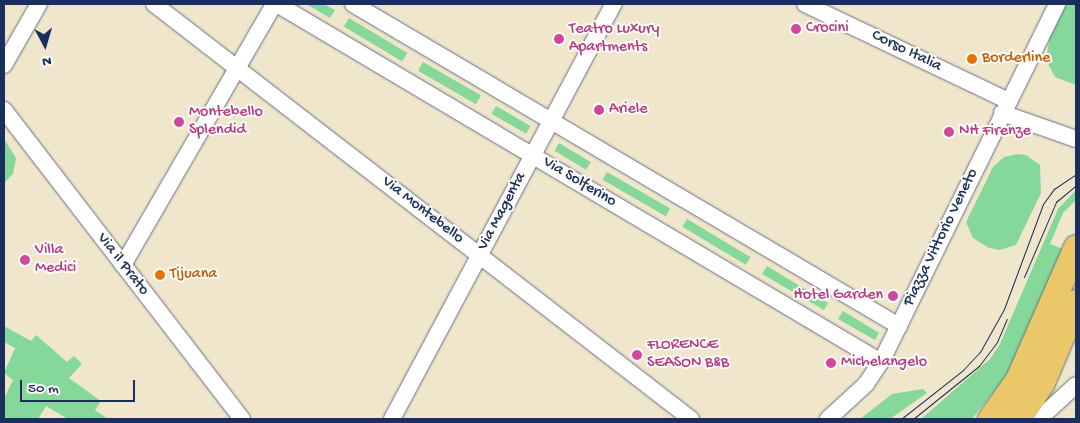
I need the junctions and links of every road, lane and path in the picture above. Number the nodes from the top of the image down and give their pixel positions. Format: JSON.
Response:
{"nodes":[{"id":1,"x":39,"y":4,"type":"edge"},
{"id":2,"x":154,"y":4,"type":"edge"},
{"id":3,"x":275,"y":4,"type":"edge"},
{"id":4,"x":353,"y":4,"type":"edge"},
{"id":5,"x":614,"y":4,"type":"edge"},
{"id":6,"x":805,"y":4,"type":"edge"},
{"id":7,"x":1057,"y":4,"type":"edge"},
{"id":8,"x":4,"y":64,"type":"edge"},
{"id":9,"x":236,"y":68,"type":"junction"},
{"id":10,"x":1005,"y":107,"type":"junction"},
{"id":11,"x":4,"y":110,"type":"edge"},
{"id":12,"x":551,"y":122,"type":"junction"},
{"id":13,"x":1076,"y":139,"type":"edge"},
{"id":14,"x":533,"y":155,"type":"junction"},
{"id":15,"x":1076,"y":247,"type":"edge"},
{"id":16,"x":480,"y":256,"type":"junction"},
{"id":17,"x":123,"y":265,"type":"junction"},
{"id":18,"x":1076,"y":302,"type":"edge"},
{"id":19,"x":900,"y":326,"type":"junction"},
{"id":20,"x":881,"y":362,"type":"junction"},
{"id":21,"x":1076,"y":385,"type":"edge"},
{"id":22,"x":242,"y":419,"type":"edge"},
{"id":23,"x":392,"y":419,"type":"edge"},
{"id":24,"x":691,"y":419,"type":"edge"},
{"id":25,"x":828,"y":419,"type":"edge"},
{"id":26,"x":990,"y":419,"type":"edge"},
{"id":27,"x":1018,"y":419,"type":"edge"},
{"id":28,"x":1039,"y":419,"type":"edge"},
{"id":29,"x":1056,"y":419,"type":"edge"}],
"edges":[{"from":1,"to":8,"type":"street"},
{"from":2,"to":9,"type":"street","name":"Via Montebello"},
{"from":3,"to":9,"type":"street"},
{"from":3,"to":14,"type":"street","name":"Via Solferino"},
{"from":4,"to":12,"type":"street"},
{"from":5,"to":12,"type":"street","name":"Via Magenta"},
{"from":6,"to":10,"type":"street","name":"Corso Italia"},
{"from":7,"to":10,"type":"street","name":"Piazza Vittorio Veneto"},
{"from":9,"to":16,"type":"street","name":"Via Montebello"},
{"from":9,"to":17,"type":"street"},
{"from":10,"to":13,"type":"street"},
{"from":10,"to":19,"type":"street","name":"Piazza Vittorio Veneto"},
{"from":11,"to":17,"type":"street","name":"Via il Prato"},
{"from":12,"to":14,"type":"street","name":"Via Magenta"},
{"from":12,"to":19,"type":"street"},
{"from":14,"to":16,"type":"street","name":"Via Magenta"},
{"from":14,"to":20,"type":"street","name":"Via Solferino"},
{"from":15,"to":26,"type":"main road"},
{"from":16,"to":23,"type":"street","name":"Via Magenta"},
{"from":16,"to":24,"type":"street","name":"Via Montebello"},
{"from":17,"to":22,"type":"street","name":"Via il Prato"},
{"from":18,"to":27,"type":"main road"},
{"from":19,"to":20,"type":"street","name":"Piazza Vittorio Veneto"},
{"from":20,"to":25,"type":"street","name":"Piazza Vittorio Veneto"},
{"from":21,"to":28,"type":"street"},
{"from":28,"to":29,"type":"street"}]}
